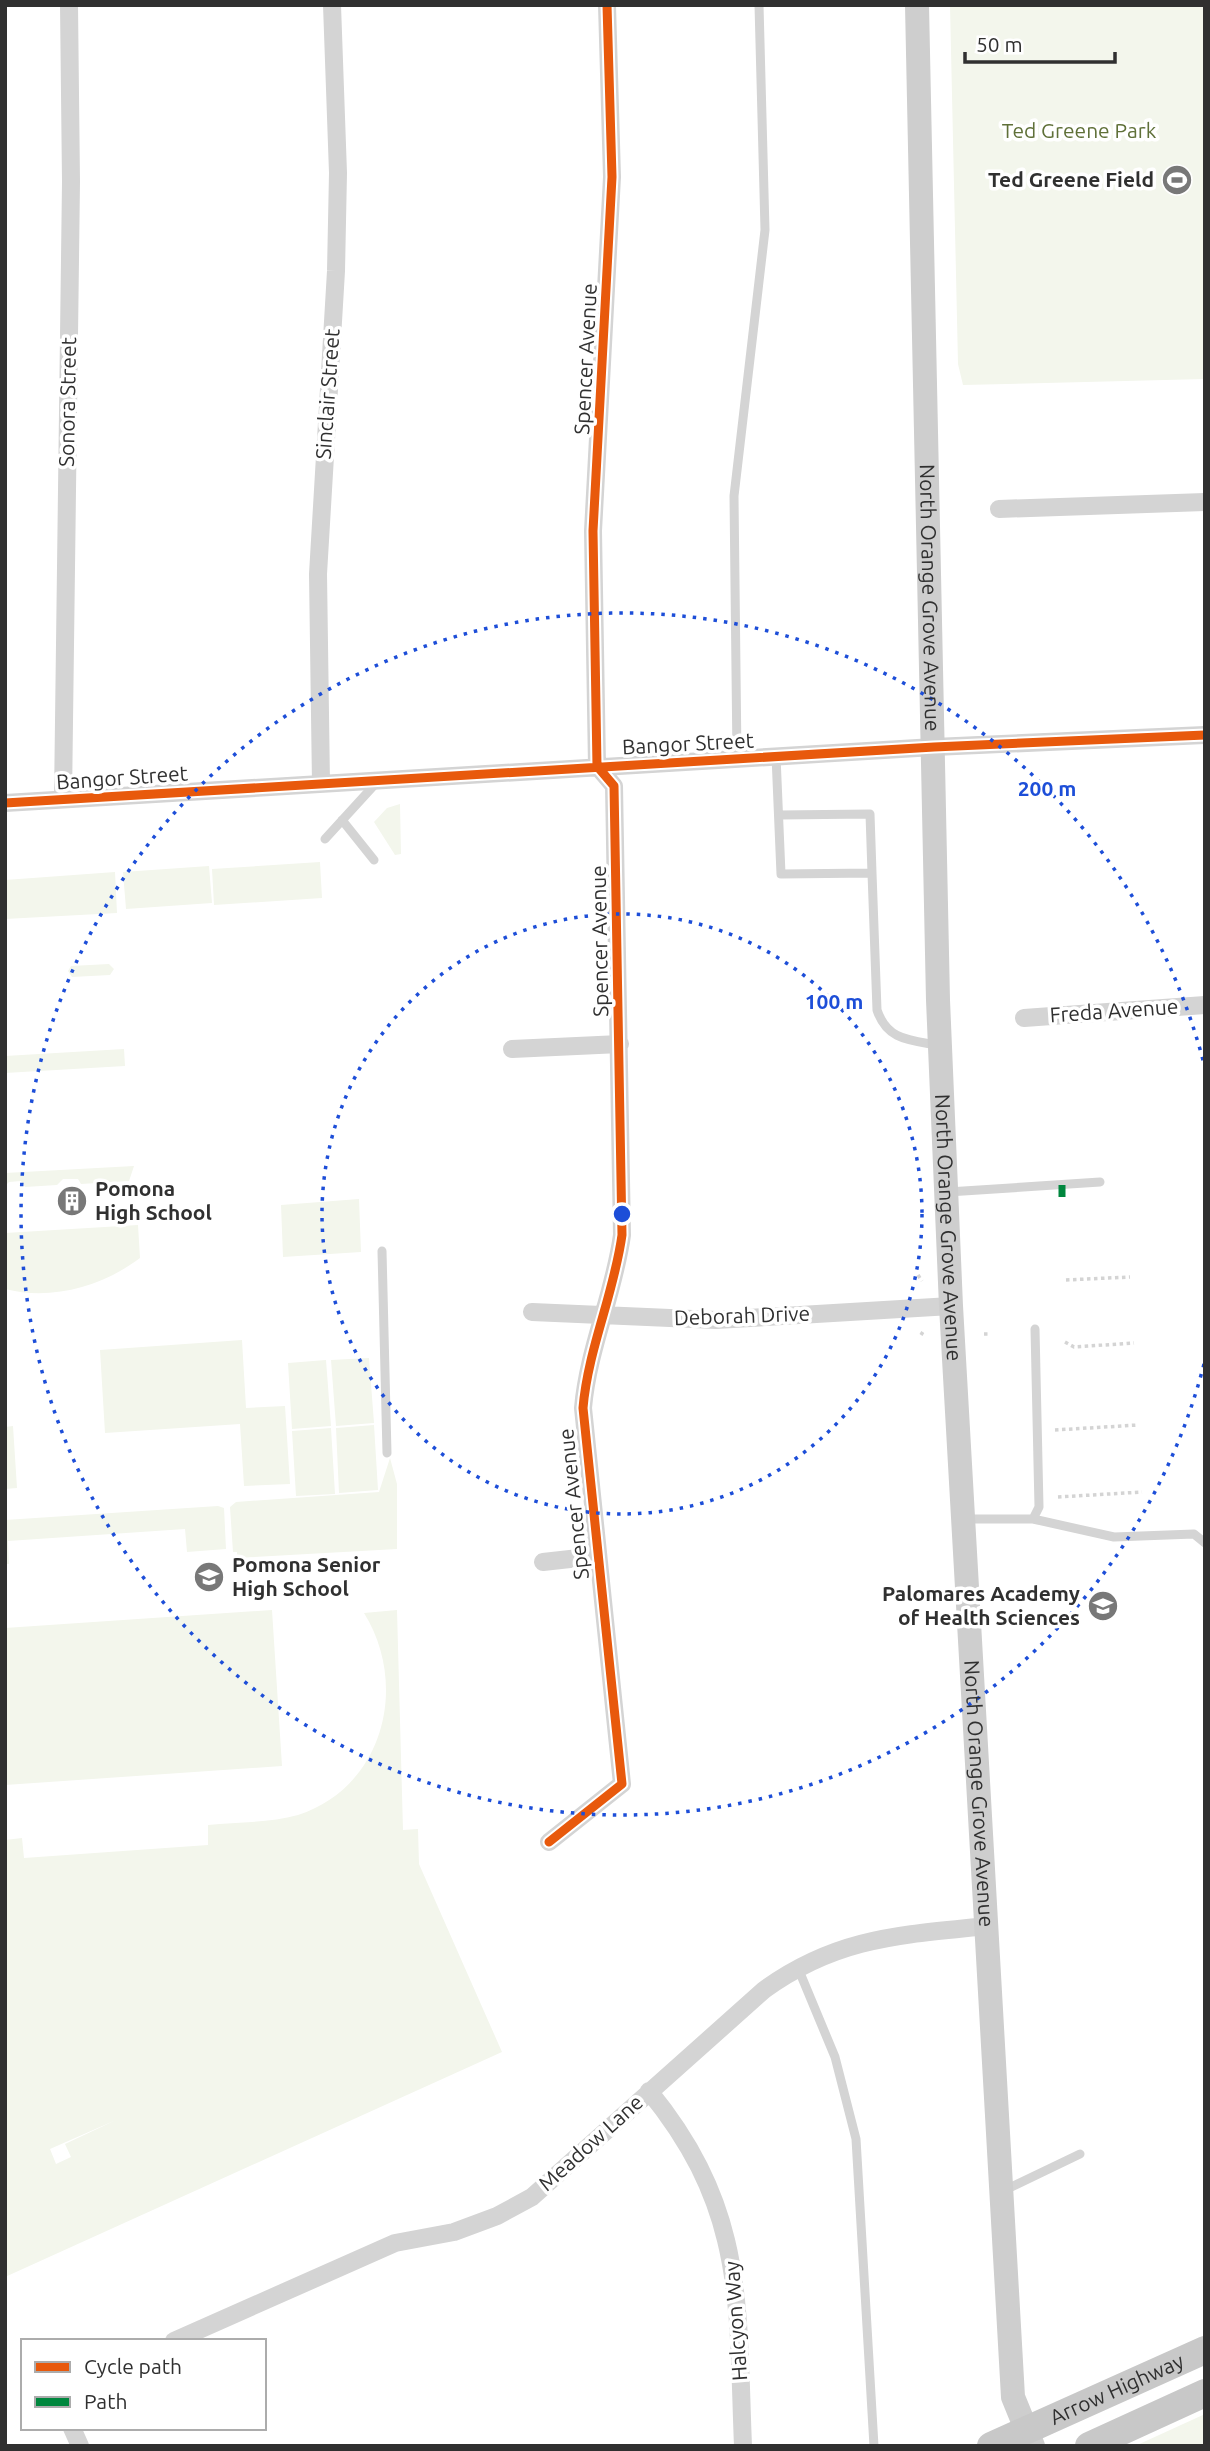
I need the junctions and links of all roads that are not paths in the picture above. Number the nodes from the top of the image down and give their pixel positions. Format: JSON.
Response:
{"nodes":[{"id":1,"x":69,"y":5,"type":"edge"},
{"id":2,"x":332,"y":5,"type":"edge"},
{"id":3,"x":607,"y":5,"type":"edge"},
{"id":4,"x":759,"y":5,"type":"edge"},
{"id":5,"x":917,"y":5,"type":"edge"},
{"id":6,"x":1205,"y":502,"type":"edge"},
{"id":7,"x":999,"y":509,"type":"dead end"},
{"id":8,"x":1205,"y":735,"type":"edge"},
{"id":9,"x":934,"y":747,"type":"junction"},
{"id":10,"x":776,"y":756,"type":"junction"},
{"id":11,"x":737,"y":758,"type":"junction"},
{"id":12,"x":597,"y":766,"type":"junction"},
{"id":13,"x":379,"y":780,"type":"junction"},
{"id":14,"x":321,"y":783,"type":"junction"},
{"id":15,"x":63,"y":799,"type":"junction"},
{"id":16,"x":5,"y":803,"type":"edge"},
{"id":17,"x":779,"y":815,"type":"junction"},
{"id":18,"x":342,"y":820,"type":"junction"},
{"id":19,"x":326,"y":839,"type":"dead end"},
{"id":20,"x":374,"y":860,"type":"dead end"},
{"id":21,"x":872,"y":873,"type":"junction"},
{"id":22,"x":1205,"y":1005,"type":"edge"},
{"id":23,"x":1024,"y":1018,"type":"dead end"},
{"id":24,"x":620,"y":1044,"type":"junction"},
{"id":25,"x":940,"y":1045,"type":"junction"},
{"id":26,"x":512,"y":1049,"type":"dead end"},
{"id":27,"x":1100,"y":1182,"type":"dead end"},
{"id":28,"x":946,"y":1193,"type":"junction"},
{"id":29,"x":382,"y":1251,"type":"dead end"},
{"id":30,"x":951,"y":1306,"type":"junction"},
{"id":31,"x":533,"y":1312,"type":"dead end"},
{"id":32,"x":603,"y":1317,"type":"junction"},
{"id":33,"x":1035,"y":1329,"type":"dead end"},
{"id":34,"x":387,"y":1453,"type":"dead end"},
{"id":35,"x":963,"y":1519,"type":"junction"},
{"id":36,"x":1032,"y":1519,"type":"junction"},
{"id":37,"x":1205,"y":1543,"type":"edge"},
{"id":38,"x":597,"y":1556,"type":"junction"},
{"id":39,"x":543,"y":1562,"type":"dead end"},
{"id":40,"x":549,"y":1842,"type":"dead end"},
{"id":41,"x":987,"y":1926,"type":"junction"},
{"id":42,"x":797,"y":1966,"type":"junction"},
{"id":43,"x":649,"y":2091,"type":"junction"},
{"id":44,"x":1080,"y":2154,"type":"dead end"},
{"id":45,"x":1001,"y":2191,"type":"junction"},
{"id":46,"x":179,"y":2339,"type":"edge"},
{"id":47,"x":1205,"y":2350,"type":"edge"},
{"id":48,"x":1205,"y":2393,"type":"edge"},
{"id":49,"x":73,"y":2430,"type":"edge"},
{"id":50,"x":1029,"y":2438,"type":"edge"},
{"id":51,"x":80,"y":2446,"type":"edge"},
{"id":52,"x":743,"y":2446,"type":"edge"},
{"id":53,"x":874,"y":2446,"type":"edge"},
{"id":54,"x":991,"y":2446,"type":"edge"},
{"id":55,"x":1089,"y":2446,"type":"edge"}],
"edges":[{"from":1,"to":15,"type":"street","name":"Sonora Street"},
{"from":2,"to":14,"type":"street","name":"Sinclair Street"},
{"from":3,"to":12,"type":"street","name":"Spencer Avenue"},
{"from":4,"to":11,"type":"lane"},
{"from":5,"to":9,"type":"main road","name":"North Orange Grove Avenue"},
{"from":6,"to":7,"type":"street"},
{"from":8,"to":9,"type":"street","name":"Bangor Street"},
{"from":9,"to":10,"type":"street","name":"Bangor Street"},
{"from":9,"to":25,"type":"main road","name":"North Orange Grove Avenue"},
{"from":10,"to":11,"type":"street","name":"Bangor Street"},
{"from":10,"to":17,"type":"lane"},
{"from":11,"to":12,"type":"street","name":"Bangor Street"},
{"from":12,"to":13,"type":"street","name":"Bangor Street"},
{"from":12,"to":24,"type":"street","name":"Spencer Avenue"},
{"from":13,"to":14,"type":"street","name":"Bangor Street"},
{"from":13,"to":18,"type":"lane"},
{"from":14,"to":15,"type":"street","name":"Bangor Street"},
{"from":15,"to":16,"type":"street","name":"Bangor Street"},
{"from":17,"to":21,"type":"lane"},
{"from":17,"to":21,"type":"lane"},
{"from":18,"to":19,"type":"lane"},
{"from":18,"to":20,"type":"lane"},
{"from":21,"to":25,"type":"lane"},
{"from":22,"to":23,"type":"street","name":"Freda Avenue"},
{"from":24,"to":26,"type":"street"},
{"from":24,"to":32,"type":"street","name":"Spencer Avenue"},
{"from":25,"to":28,"type":"main road","name":"North Orange Grove Avenue"},
{"from":27,"to":28,"type":"lane"},
{"from":28,"to":30,"type":"main road","name":"North Orange Grove Avenue"},
{"from":29,"to":34,"type":"lane"},
{"from":30,"to":32,"type":"street","name":"Deborah Drive"},
{"from":30,"to":35,"type":"main road","name":"North Orange Grove Avenue"},
{"from":31,"to":32,"type":"street","name":"Deborah Drive"},
{"from":32,"to":38,"type":"street","name":"Spencer Avenue"},
{"from":33,"to":36,"type":"lane"},
{"from":35,"to":36,"type":"lane"},
{"from":35,"to":41,"type":"main road","name":"North Orange Grove Avenue"},
{"from":36,"to":37,"type":"lane"},
{"from":38,"to":39,"type":"street"},
{"from":38,"to":40,"type":"street","name":"Spencer Avenue"},
{"from":41,"to":42,"type":"street","name":"Meadow Lane"},
{"from":41,"to":45,"type":"main road","name":"North Orange Grove Avenue"},
{"from":42,"to":43,"type":"street","name":"Meadow Lane"},
{"from":42,"to":53,"type":"lane"},
{"from":43,"to":46,"type":"street","name":"Meadow Lane"},
{"from":43,"to":52,"type":"street","name":"Halcyon Way"},
{"from":44,"to":45,"type":"lane"},
{"from":45,"to":50,"type":"main road","name":"North Orange Grove Avenue"},
{"from":47,"to":50,"type":"main road","name":"Arrow Highway"},
{"from":48,"to":55,"type":"main road","name":"Arrow Highway"},
{"from":49,"to":51,"type":"street"},
{"from":50,"to":54,"type":"main road","name":"Arrow Highway"}]}
